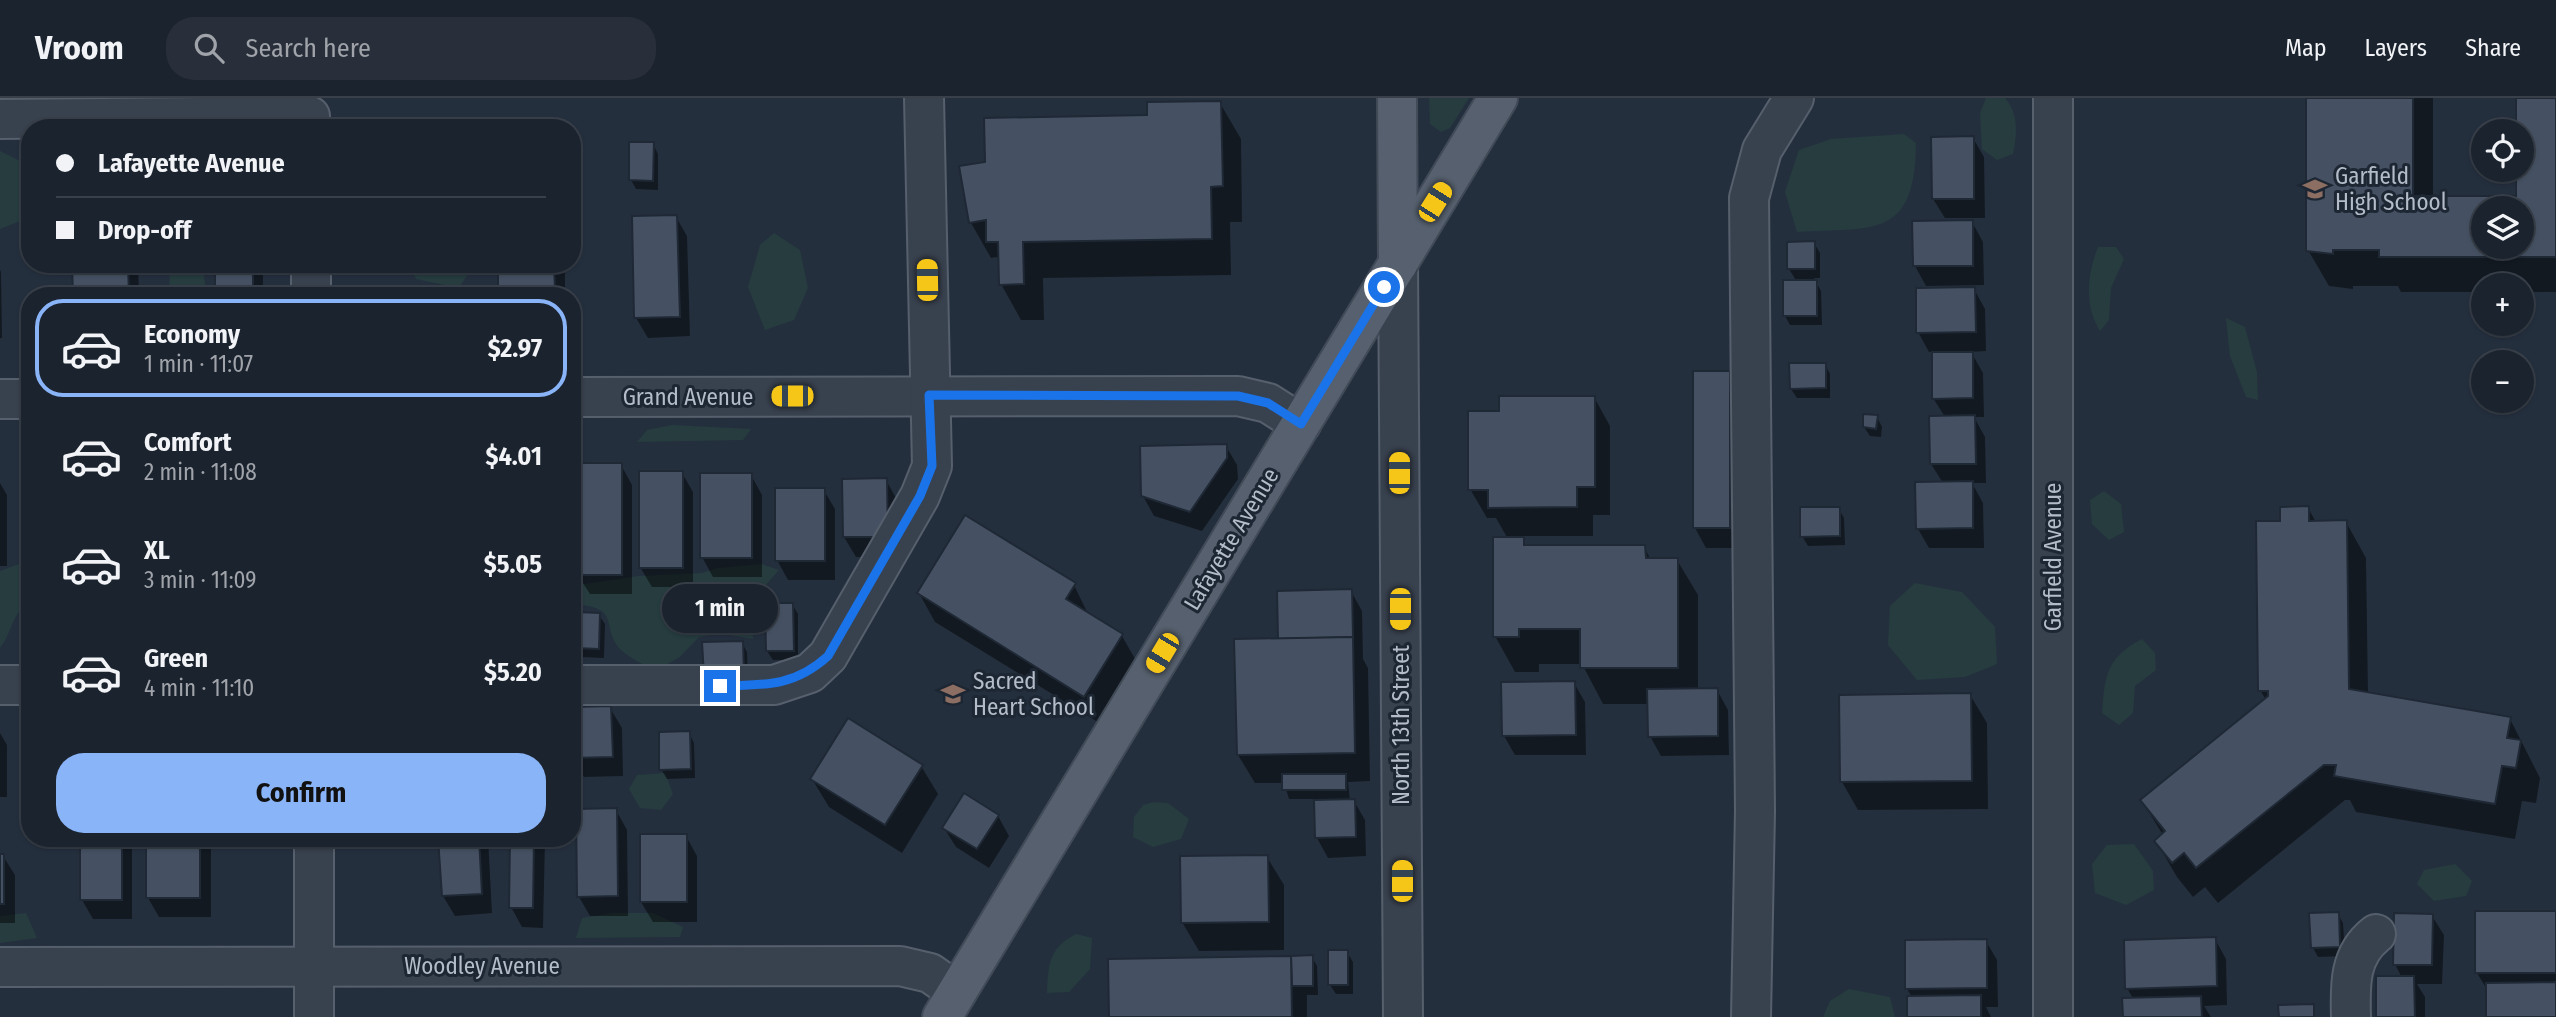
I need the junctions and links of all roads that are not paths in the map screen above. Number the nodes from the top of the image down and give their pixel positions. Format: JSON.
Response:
{"nodes":[{"id":1,"x":924,"y":98,"type":"edge"},
{"id":2,"x":1397,"y":98,"type":"edge"},
{"id":3,"x":1498,"y":98,"type":"edge"},
{"id":4,"x":1794,"y":98,"type":"edge"},
{"id":5,"x":2053,"y":98,"type":"edge"},
{"id":6,"x":310,"y":114,"type":"edge"},
{"id":7,"x":0,"y":119,"type":"edge"},
{"id":8,"x":1398,"y":264,"type":"junction"},
{"id":9,"x":929,"y":395,"type":"junction"},
{"id":10,"x":581,"y":397,"type":"edge"},
{"id":11,"x":0,"y":399,"type":"edge"},
{"id":12,"x":21,"y":399,"type":"edge"},
{"id":13,"x":1301,"y":424,"type":"junction"},
{"id":14,"x":0,"y":685,"type":"edge"},
{"id":15,"x":21,"y":685,"type":"edge"},
{"id":16,"x":581,"y":685,"type":"edge"},
{"id":17,"x":314,"y":847,"type":"edge"},
{"id":18,"x":2376,"y":934,"type":"dead end"},
{"id":19,"x":314,"y":966,"type":"junction"},
{"id":20,"x":0,"y":967,"type":"edge"},
{"id":21,"x":949,"y":1004,"type":"edge"},
{"id":22,"x":314,"y":1017,"type":"edge"},
{"id":23,"x":1403,"y":1017,"type":"edge"},
{"id":24,"x":1751,"y":1017,"type":"edge"},
{"id":25,"x":2053,"y":1017,"type":"edge"},
{"id":26,"x":2351,"y":1017,"type":"edge"}],
"edges":[{"from":1,"to":9,"type":"street"},
{"from":2,"to":8,"type":"main road","name":"North 13th Street"},
{"from":3,"to":8,"type":"main road","name":"Lafayette Avenue"},
{"from":4,"to":24,"type":"street"},
{"from":5,"to":25,"type":"street","name":"Garfield Avenue"},
{"from":6,"to":7,"type":"street"},
{"from":8,"to":13,"type":"main road","name":"Lafayette Avenue"},
{"from":8,"to":23,"type":"street","name":"North 13th Street"},
{"from":9,"to":10,"type":"street","name":"Grand Avenue"},
{"from":9,"to":13,"type":"street","name":"Grand Avenue"},
{"from":9,"to":16,"type":"street"},
{"from":11,"to":12,"type":"street"},
{"from":13,"to":21,"type":"main road","name":"Lafayette Avenue"},
{"from":14,"to":15,"type":"street"},
{"from":17,"to":19,"type":"street"},
{"from":18,"to":26,"type":"street"},
{"from":19,"to":20,"type":"street","name":"Woodley Avenue"},
{"from":19,"to":21,"type":"street","name":"Woodley Avenue"},
{"from":19,"to":22,"type":"street"}]}
